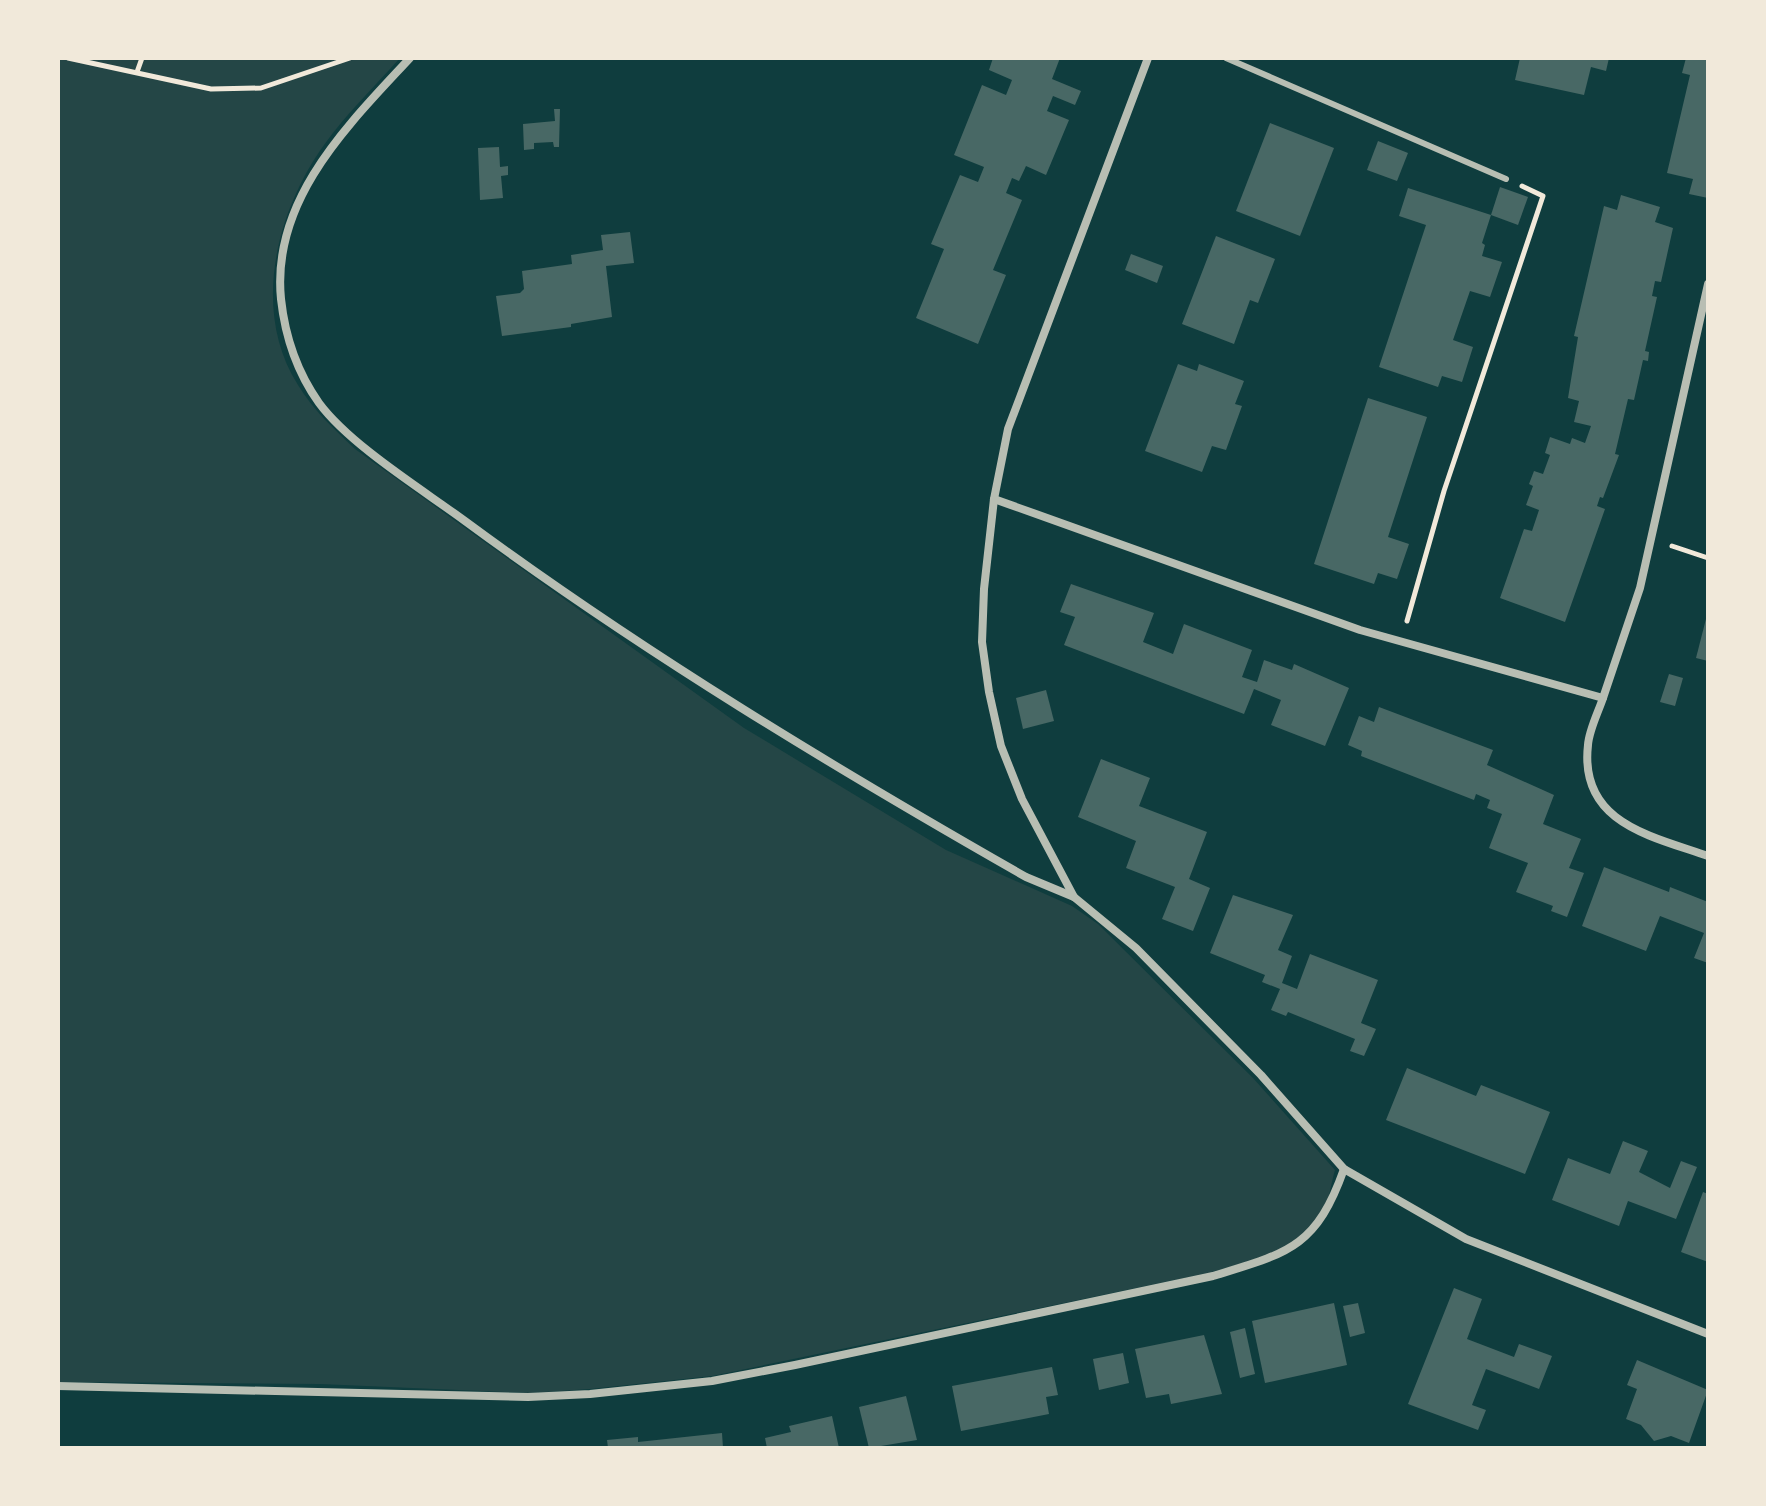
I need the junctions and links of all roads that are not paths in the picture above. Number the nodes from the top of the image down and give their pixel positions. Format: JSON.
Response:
{"nodes":[{"id":1,"x":410,"y":58,"type":"edge"},
{"id":2,"x":1148,"y":58,"type":"edge"},
{"id":3,"x":1226,"y":58,"type":"edge"},
{"id":4,"x":1506,"y":179,"type":"road end"},
{"id":5,"x":1708,"y":284,"type":"edge"},
{"id":6,"x":994,"y":499,"type":"junction"},
{"id":7,"x":1603,"y":698,"type":"junction"},
{"id":8,"x":1708,"y":856,"type":"edge"},
{"id":9,"x":1074,"y":897,"type":"junction"},
{"id":10,"x":1344,"y":1169,"type":"junction"},
{"id":11,"x":1708,"y":1334,"type":"edge"},
{"id":12,"x":58,"y":1386,"type":"edge"}],
"edges":[{"from":1,"to":9,"type":"street"},
{"from":2,"to":6,"type":"street"},
{"from":3,"to":4,"type":"lane"},
{"from":5,"to":7,"type":"street"},
{"from":6,"to":7,"type":"street"},
{"from":6,"to":9,"type":"street"},
{"from":7,"to":8,"type":"street"},
{"from":9,"to":10,"type":"street"},
{"from":10,"to":11,"type":"street"},
{"from":10,"to":12,"type":"street"}]}
